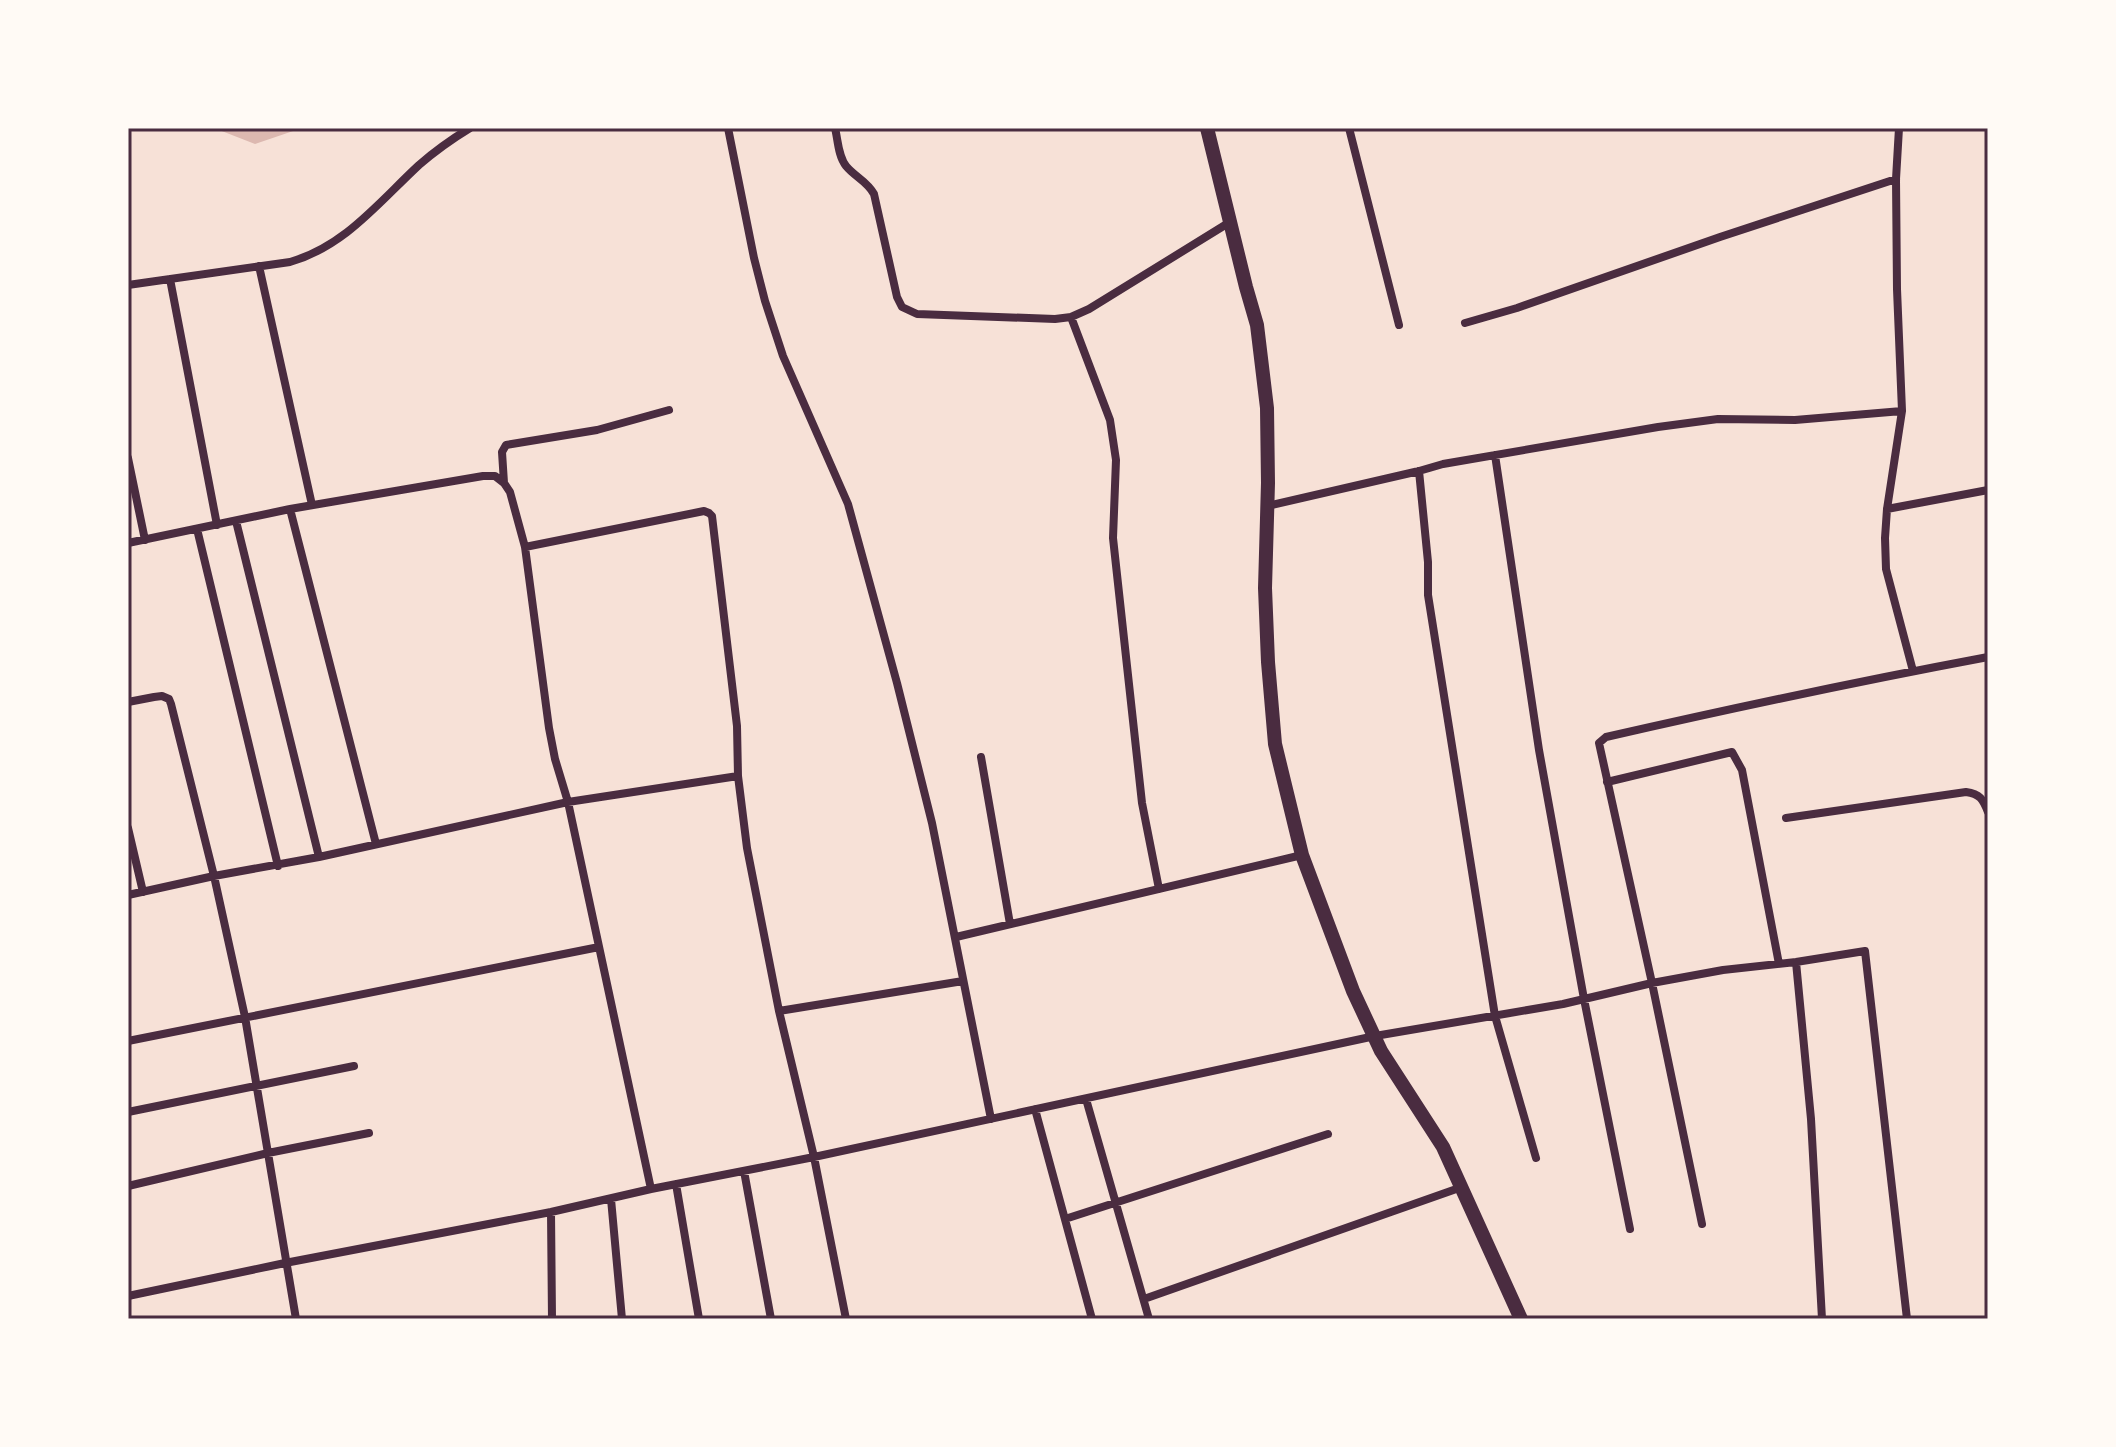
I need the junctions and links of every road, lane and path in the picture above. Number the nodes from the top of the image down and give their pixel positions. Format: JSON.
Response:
{"nodes":[{"id":1,"x":470,"y":128,"type":"edge"},
{"id":2,"x":728,"y":128,"type":"edge"},
{"id":3,"x":835,"y":128,"type":"edge"},
{"id":4,"x":1207,"y":128,"type":"edge"},
{"id":5,"x":1349,"y":128,"type":"edge"},
{"id":6,"x":1899,"y":128,"type":"edge"},
{"id":7,"x":1896,"y":179,"type":"junction"},
{"id":8,"x":1230,"y":222,"type":"junction"},
{"id":9,"x":259,"y":266,"type":"junction"},
{"id":10,"x":170,"y":279,"type":"junction"},
{"id":11,"x":128,"y":285,"type":"edge"},
{"id":12,"x":1071,"y":317,"type":"junction"},
{"id":13,"x":1465,"y":323,"type":"dead end"},
{"id":14,"x":1399,"y":325,"type":"dead end"},
{"id":15,"x":669,"y":410,"type":"dead end"},
{"id":16,"x":1902,"y":411,"type":"junction"},
{"id":17,"x":1495,"y":455,"type":"junction"},
{"id":18,"x":128,"y":458,"type":"edge"},
{"id":19,"x":1419,"y":471,"type":"junction"},
{"id":20,"x":504,"y":483,"type":"junction"},
{"id":21,"x":1988,"y":490,"type":"edge"},
{"id":22,"x":312,"y":505,"type":"junction"},
{"id":23,"x":1267,"y":506,"type":"junction"},
{"id":24,"x":290,"y":509,"type":"junction"},
{"id":25,"x":1887,"y":509,"type":"junction"},
{"id":26,"x":236,"y":521,"type":"junction"},
{"id":27,"x":217,"y":525,"type":"junction"},
{"id":28,"x":197,"y":529,"type":"junction"},
{"id":29,"x":145,"y":540,"type":"junction"},
{"id":30,"x":128,"y":543,"type":"edge"},
{"id":31,"x":525,"y":547,"type":"junction"},
{"id":32,"x":1988,"y":657,"type":"edge"},
{"id":33,"x":1913,"y":671,"type":"junction"},
{"id":34,"x":128,"y":702,"type":"edge"},
{"id":35,"x":981,"y":757,"type":"dead end"},
{"id":36,"x":738,"y":776,"type":"junction"},
{"id":37,"x":1607,"y":782,"type":"junction"},
{"id":38,"x":568,"y":802,"type":"junction"},
{"id":39,"x":1988,"y":812,"type":"edge"},
{"id":40,"x":1786,"y":818,"type":"dead end"},
{"id":41,"x":128,"y":828,"type":"edge"},
{"id":42,"x":376,"y":844,"type":"junction"},
{"id":43,"x":1302,"y":855,"type":"junction"},
{"id":44,"x":319,"y":857,"type":"junction"},
{"id":45,"x":278,"y":866,"type":"junction"},
{"id":46,"x":214,"y":876,"type":"junction"},
{"id":47,"x":1159,"y":889,"type":"junction"},
{"id":48,"x":143,"y":892,"type":"junction"},
{"id":49,"x":128,"y":895,"type":"edge"},
{"id":50,"x":1010,"y":924,"type":"junction"},
{"id":51,"x":956,"y":937,"type":"junction"},
{"id":52,"x":599,"y":947,"type":"junction"},
{"id":53,"x":1796,"y":962,"type":"junction"},
{"id":54,"x":1779,"y":964,"type":"junction"},
{"id":55,"x":963,"y":981,"type":"junction"},
{"id":56,"x":1652,"y":983,"type":"junction"},
{"id":57,"x":1584,"y":999,"type":"junction"},
{"id":58,"x":779,"y":1011,"type":"junction"},
{"id":59,"x":1495,"y":1016,"type":"junction"},
{"id":60,"x":245,"y":1017,"type":"junction"},
{"id":61,"x":1375,"y":1036,"type":"junction"},
{"id":62,"x":128,"y":1041,"type":"edge"},
{"id":63,"x":354,"y":1066,"type":"dead end"},
{"id":64,"x":258,"y":1085,"type":"junction"},
{"id":65,"x":1086,"y":1099,"type":"junction"},
{"id":66,"x":1035,"y":1109,"type":"junction"},
{"id":67,"x":128,"y":1112,"type":"edge"},
{"id":68,"x":991,"y":1119,"type":"junction"},
{"id":69,"x":369,"y":1133,"type":"dead end"},
{"id":70,"x":1328,"y":1134,"type":"dead end"},
{"id":71,"x":268,"y":1153,"type":"junction"},
{"id":72,"x":814,"y":1157,"type":"junction"},
{"id":73,"x":1536,"y":1158,"type":"dead end"},
{"id":74,"x":744,"y":1171,"type":"junction"},
{"id":75,"x":676,"y":1184,"type":"junction"},
{"id":76,"x":128,"y":1186,"type":"edge"},
{"id":77,"x":1462,"y":1187,"type":"junction"},
{"id":78,"x":651,"y":1189,"type":"junction"},
{"id":79,"x":611,"y":1199,"type":"junction"},
{"id":80,"x":1116,"y":1203,"type":"junction"},
{"id":81,"x":551,"y":1212,"type":"junction"},
{"id":82,"x":1065,"y":1219,"type":"junction"},
{"id":83,"x":1702,"y":1224,"type":"dead end"},
{"id":84,"x":1630,"y":1229,"type":"dead end"},
{"id":85,"x":285,"y":1263,"type":"junction"},
{"id":86,"x":128,"y":1296,"type":"edge"},
{"id":87,"x":1144,"y":1299,"type":"junction"},
{"id":88,"x":296,"y":1319,"type":"edge"},
{"id":89,"x":552,"y":1319,"type":"edge"},
{"id":90,"x":622,"y":1319,"type":"edge"},
{"id":91,"x":699,"y":1319,"type":"edge"},
{"id":92,"x":771,"y":1319,"type":"edge"},
{"id":93,"x":846,"y":1319,"type":"edge"},
{"id":94,"x":1092,"y":1319,"type":"edge"},
{"id":95,"x":1149,"y":1319,"type":"edge"},
{"id":96,"x":1521,"y":1319,"type":"edge"},
{"id":97,"x":1822,"y":1319,"type":"edge"},
{"id":98,"x":1907,"y":1319,"type":"edge"}],
"edges":[{"from":1,"to":9,"type":"street"},
{"from":2,"to":51,"type":"street"},
{"from":3,"to":12,"type":"street"},
{"from":4,"to":8,"type":"street"},
{"from":5,"to":14,"type":"street"},
{"from":6,"to":7,"type":"street"},
{"from":7,"to":13,"type":"street"},
{"from":7,"to":16,"type":"street"},
{"from":8,"to":12,"type":"street"},
{"from":8,"to":23,"type":"street"},
{"from":9,"to":10,"type":"street"},
{"from":9,"to":22,"type":"street"},
{"from":10,"to":11,"type":"street"},
{"from":10,"to":27,"type":"street"},
{"from":12,"to":47,"type":"street"},
{"from":15,"to":20,"type":"street"},
{"from":16,"to":17,"type":"street"},
{"from":16,"to":25,"type":"street"},
{"from":17,"to":19,"type":"street"},
{"from":17,"to":57,"type":"street"},
{"from":18,"to":29,"type":"street"},
{"from":19,"to":23,"type":"street"},
{"from":19,"to":59,"type":"street"},
{"from":20,"to":22,"type":"street"},
{"from":20,"to":31,"type":"street"},
{"from":21,"to":25,"type":"street"},
{"from":22,"to":24,"type":"street"},
{"from":23,"to":43,"type":"street"},
{"from":24,"to":26,"type":"street"},
{"from":24,"to":42,"type":"street"},
{"from":25,"to":33,"type":"street"},
{"from":26,"to":27,"type":"street"},
{"from":26,"to":44,"type":"street"},
{"from":27,"to":28,"type":"street"},
{"from":28,"to":29,"type":"street"},
{"from":28,"to":45,"type":"street"},
{"from":29,"to":30,"type":"street"},
{"from":31,"to":36,"type":"street"},
{"from":31,"to":38,"type":"street"},
{"from":32,"to":33,"type":"street"},
{"from":33,"to":37,"type":"street"},
{"from":34,"to":46,"type":"street"},
{"from":35,"to":50,"type":"street"},
{"from":36,"to":38,"type":"street"},
{"from":36,"to":58,"type":"street"},
{"from":37,"to":54,"type":"street"},
{"from":37,"to":56,"type":"street"},
{"from":38,"to":42,"type":"street"},
{"from":38,"to":52,"type":"street"},
{"from":39,"to":40,"type":"street"},
{"from":41,"to":48,"type":"street"},
{"from":42,"to":44,"type":"street"},
{"from":43,"to":47,"type":"street"},
{"from":43,"to":61,"type":"street"},
{"from":44,"to":45,"type":"street"},
{"from":45,"to":46,"type":"street"},
{"from":46,"to":48,"type":"street"},
{"from":46,"to":60,"type":"street"},
{"from":47,"to":50,"type":"street"},
{"from":48,"to":49,"type":"street"},
{"from":50,"to":51,"type":"street"},
{"from":51,"to":55,"type":"street"},
{"from":52,"to":60,"type":"street"},
{"from":52,"to":78,"type":"street"},
{"from":53,"to":54,"type":"street"},
{"from":53,"to":97,"type":"street"},
{"from":53,"to":98,"type":"street"},
{"from":54,"to":56,"type":"street"},
{"from":55,"to":58,"type":"street"},
{"from":55,"to":68,"type":"street"},
{"from":56,"to":57,"type":"street"},
{"from":56,"to":83,"type":"street"},
{"from":57,"to":59,"type":"street"},
{"from":57,"to":84,"type":"street"},
{"from":58,"to":72,"type":"street"},
{"from":59,"to":61,"type":"street"},
{"from":59,"to":73,"type":"street"},
{"from":60,"to":62,"type":"street"},
{"from":60,"to":64,"type":"street"},
{"from":61,"to":65,"type":"street"},
{"from":61,"to":77,"type":"street"},
{"from":63,"to":64,"type":"street"},
{"from":64,"to":67,"type":"street"},
{"from":64,"to":71,"type":"street"},
{"from":65,"to":66,"type":"street"},
{"from":65,"to":80,"type":"street"},
{"from":66,"to":68,"type":"street"},
{"from":66,"to":82,"type":"street"},
{"from":68,"to":72,"type":"street"},
{"from":69,"to":71,"type":"street"},
{"from":70,"to":80,"type":"street"},
{"from":71,"to":76,"type":"street"},
{"from":71,"to":85,"type":"street"},
{"from":72,"to":74,"type":"street"},
{"from":72,"to":93,"type":"street"},
{"from":74,"to":75,"type":"street"},
{"from":74,"to":92,"type":"street"},
{"from":75,"to":78,"type":"street"},
{"from":75,"to":91,"type":"street"},
{"from":77,"to":87,"type":"street"},
{"from":77,"to":96,"type":"street"},
{"from":78,"to":79,"type":"street"},
{"from":79,"to":81,"type":"street"},
{"from":79,"to":90,"type":"street"},
{"from":80,"to":82,"type":"street"},
{"from":80,"to":87,"type":"street"},
{"from":81,"to":85,"type":"street"},
{"from":81,"to":89,"type":"street"},
{"from":82,"to":94,"type":"street"},
{"from":85,"to":86,"type":"street"},
{"from":85,"to":88,"type":"street"},
{"from":87,"to":95,"type":"street"}]}
